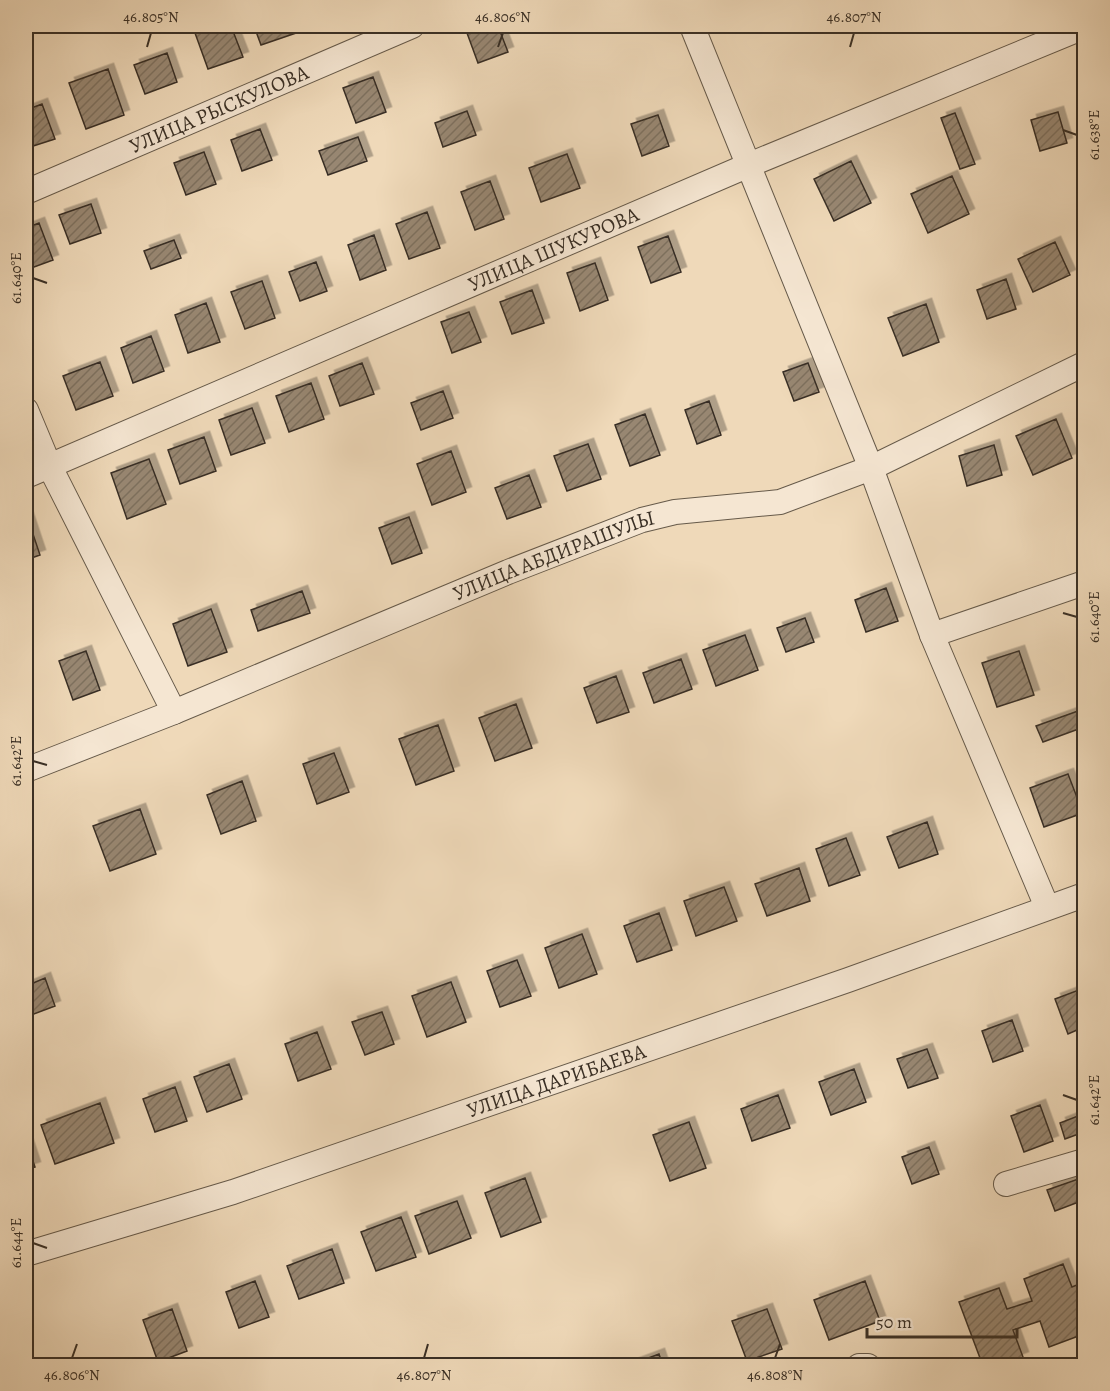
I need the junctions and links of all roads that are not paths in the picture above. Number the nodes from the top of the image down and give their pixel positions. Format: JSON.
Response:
{"nodes":[{"id":1,"x":412,"y":26,"type":"edge"},
{"id":2,"x":692,"y":26,"type":"edge"},
{"id":3,"x":1084,"y":27,"type":"edge"},
{"id":4,"x":749,"y":165,"type":"junction"},
{"id":5,"x":26,"y":192,"type":"edge"},
{"id":6,"x":1084,"y":364,"type":"edge"},
{"id":7,"x":26,"y":410,"type":"edge"},
{"id":8,"x":49,"y":465,"type":"junction"},
{"id":9,"x":871,"y":468,"type":"junction"},
{"id":10,"x":26,"y":476,"type":"edge"},
{"id":11,"x":1084,"y":583,"type":"edge"},
{"id":12,"x":932,"y":635,"type":"junction"},
{"id":13,"x":174,"y":712,"type":"junction"},
{"id":14,"x":26,"y":771,"type":"edge"},
{"id":15,"x":1084,"y":895,"type":"edge"},
{"id":16,"x":1047,"y":907,"type":"junction"},
{"id":17,"x":1084,"y":1161,"type":"edge"},
{"id":18,"x":1006,"y":1184,"type":"dead end"},
{"id":19,"x":26,"y":1254,"type":"edge"},
{"id":20,"x":859,"y":1365,"type":"edge"},
{"id":21,"x":868,"y":1365,"type":"edge"}],
"edges":[{"from":1,"to":5,"type":"street","name":"УЛИЦА РЫСКУЛОВА"},
{"from":2,"to":4,"type":"street"},
{"from":3,"to":4,"type":"street","name":"УЛИЦА ШУКУРОВА"},
{"from":4,"to":8,"type":"street","name":"УЛИЦА ШУКУРОВА"},
{"from":4,"to":9,"type":"street"},
{"from":6,"to":9,"type":"street","name":"УЛИЦА АБДИРАШУЛЫ"},
{"from":7,"to":8,"type":"street"},
{"from":8,"to":10,"type":"street","name":"УЛИЦА ШУКУРОВА"},
{"from":8,"to":13,"type":"street"},
{"from":9,"to":12,"type":"street"},
{"from":9,"to":13,"type":"street","name":"УЛИЦА АБДИРАШУЛЫ"},
{"from":11,"to":12,"type":"street"},
{"from":12,"to":16,"type":"street"},
{"from":13,"to":14,"type":"street","name":"УЛИЦА АБДИРАШУЛЫ"},
{"from":15,"to":16,"type":"street","name":"УЛИЦА ДАРИБАЕВА"},
{"from":16,"to":19,"type":"street","name":"УЛИЦА ДАРИБАЕВА"},
{"from":17,"to":18,"type":"street"},
{"from":20,"to":21,"type":"street"}]}
